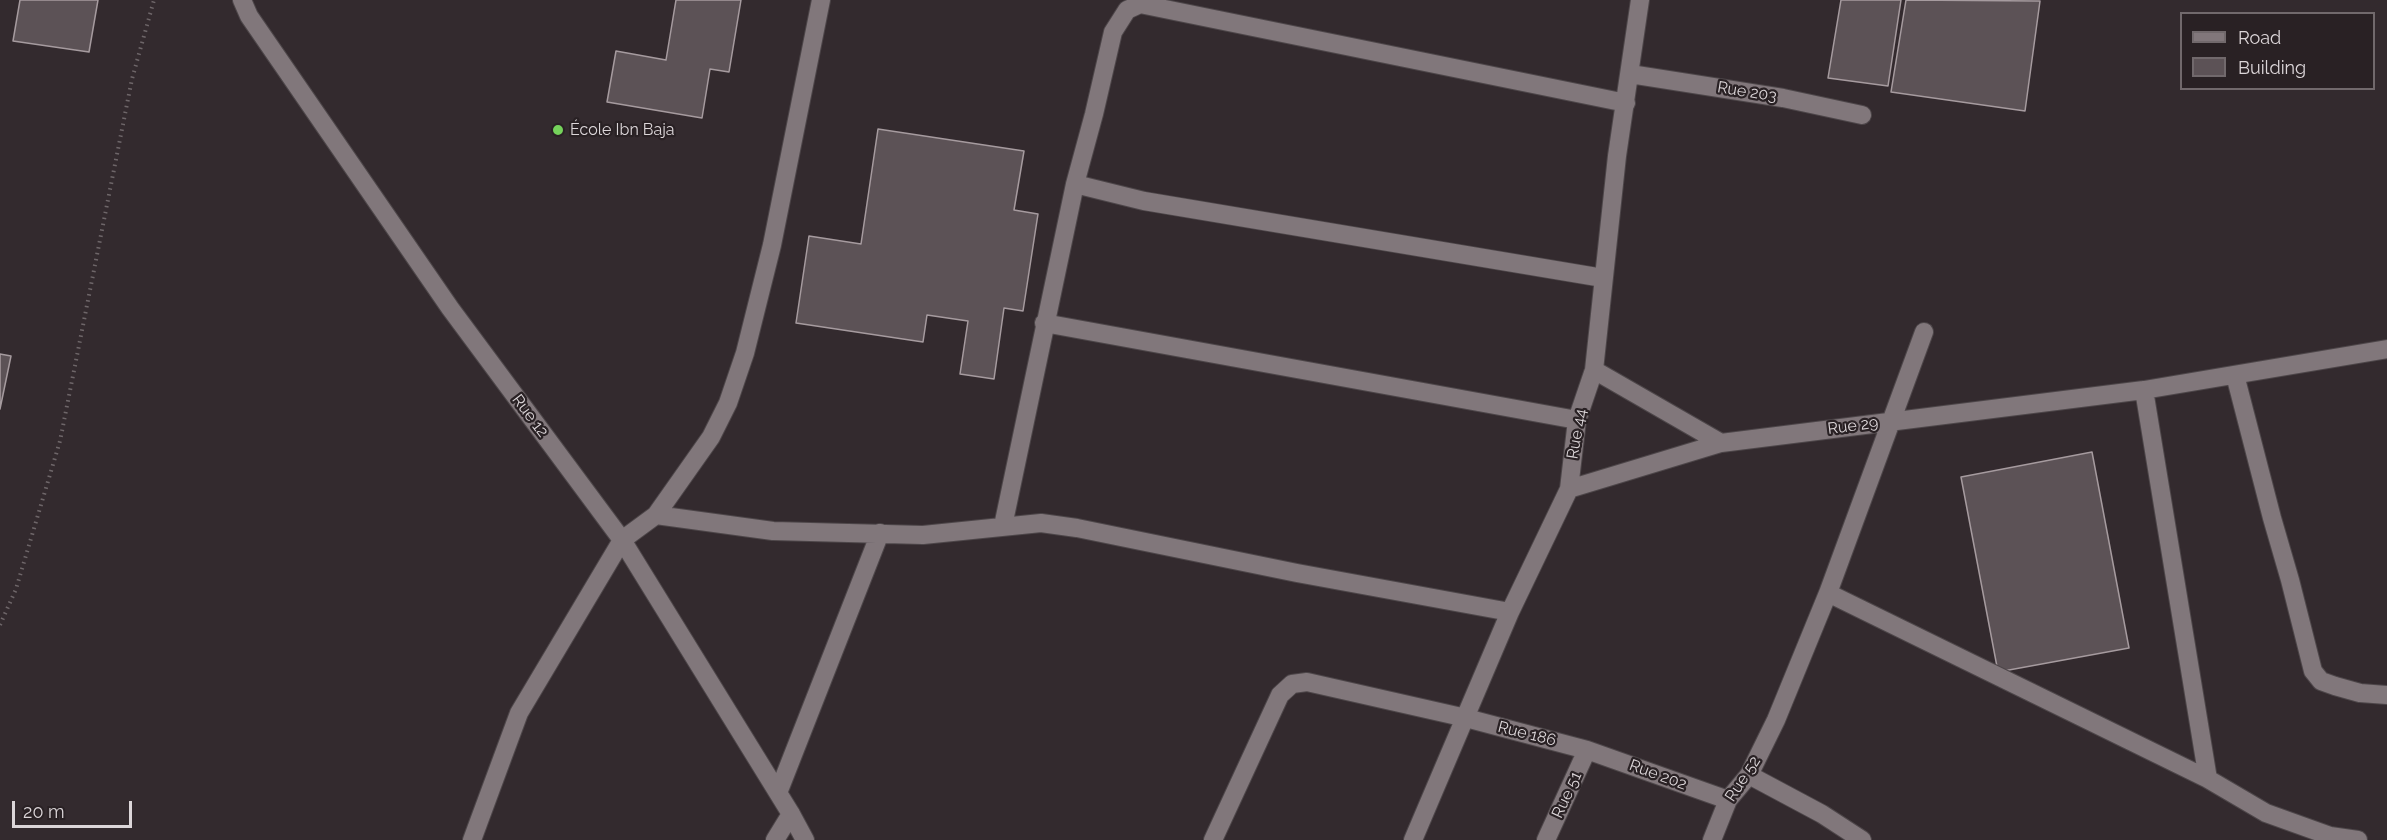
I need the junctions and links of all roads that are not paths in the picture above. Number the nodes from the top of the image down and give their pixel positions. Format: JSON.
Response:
{"nodes":[{"id":1,"x":821,"y":0,"type":"edge"},
{"id":2,"x":1640,"y":0,"type":"edge"},
{"id":3,"x":1133,"y":3,"type":"edge"},
{"id":4,"x":248,"y":5,"type":"edge"},
{"id":5,"x":1630,"y":74,"type":"junction"},
{"id":6,"x":1626,"y":103,"type":"junction"},
{"id":7,"x":1862,"y":115,"type":"dead end"},
{"id":8,"x":1075,"y":184,"type":"junction"},
{"id":9,"x":1603,"y":278,"type":"junction"},
{"id":10,"x":1044,"y":323,"type":"junction"},
{"id":11,"x":1924,"y":332,"type":"dead end"},
{"id":12,"x":2387,"y":349,"type":"edge"},
{"id":13,"x":1594,"y":370,"type":"junction"},
{"id":14,"x":2235,"y":375,"type":"junction"},
{"id":15,"x":2144,"y":390,"type":"junction"},
{"id":16,"x":1577,"y":420,"type":"junction"},
{"id":17,"x":1891,"y":422,"type":"junction"},
{"id":18,"x":1721,"y":443,"type":"junction"},
{"id":19,"x":1569,"y":489,"type":"junction"},
{"id":20,"x":656,"y":515,"type":"junction"},
{"id":21,"x":1003,"y":526,"type":"junction"},
{"id":22,"x":880,"y":533,"type":"junction"},
{"id":23,"x":622,"y":540,"type":"junction"},
{"id":24,"x":1827,"y":593,"type":"junction"},
{"id":25,"x":1510,"y":612,"type":"junction"},
{"id":26,"x":2387,"y":695,"type":"edge"},
{"id":27,"x":1466,"y":718,"type":"junction"},
{"id":28,"x":1587,"y":750,"type":"junction"},
{"id":29,"x":1749,"y":775,"type":"junction"},
{"id":30,"x":2208,"y":780,"type":"junction"},
{"id":31,"x":778,"y":793,"type":"junction"},
{"id":32,"x":1728,"y":800,"type":"junction"},
{"id":33,"x":791,"y":814,"type":"junction"},
{"id":34,"x":2328,"y":838,"type":"edge"},
{"id":35,"x":472,"y":840,"type":"edge"},
{"id":36,"x":775,"y":840,"type":"edge"},
{"id":37,"x":805,"y":840,"type":"edge"},
{"id":38,"x":1213,"y":840,"type":"edge"},
{"id":39,"x":1413,"y":840,"type":"edge"},
{"id":40,"x":1546,"y":840,"type":"edge"},
{"id":41,"x":1712,"y":840,"type":"edge"},
{"id":42,"x":1862,"y":840,"type":"edge"},
{"id":43,"x":2358,"y":840,"type":"edge"}],
"edges":[{"from":1,"to":20,"type":"street"},
{"from":2,"to":5,"type":"street","name":"Rue 44"},
{"from":3,"to":6,"type":"street"},
{"from":3,"to":8,"type":"street"},
{"from":4,"to":23,"type":"street","name":"Rue 12"},
{"from":5,"to":6,"type":"street","name":"Rue 44"},
{"from":5,"to":7,"type":"street","name":"Rue 203"},
{"from":6,"to":9,"type":"street","name":"Rue 44"},
{"from":8,"to":9,"type":"street"},
{"from":8,"to":10,"type":"street"},
{"from":9,"to":13,"type":"street","name":"Rue 44"},
{"from":10,"to":16,"type":"street"},
{"from":10,"to":21,"type":"street"},
{"from":11,"to":17,"type":"street","name":"Rue 29"},
{"from":12,"to":14,"type":"street"},
{"from":13,"to":16,"type":"street","name":"Rue 44"},
{"from":13,"to":18,"type":"street"},
{"from":14,"to":15,"type":"street"},
{"from":14,"to":26,"type":"street"},
{"from":15,"to":17,"type":"street"},
{"from":15,"to":30,"type":"street"},
{"from":16,"to":19,"type":"street","name":"Rue 44"},
{"from":17,"to":18,"type":"street","name":"Rue 29"},
{"from":17,"to":24,"type":"street","name":"Rue 52"},
{"from":18,"to":19,"type":"street","name":"Rue 29"},
{"from":19,"to":25,"type":"street","name":"Rue 44"},
{"from":20,"to":22,"type":"street"},
{"from":20,"to":23,"type":"street"},
{"from":21,"to":22,"type":"street"},
{"from":21,"to":25,"type":"street"},
{"from":22,"to":31,"type":"street"},
{"from":23,"to":31,"type":"street","name":"Rue 12"},
{"from":23,"to":35,"type":"street"},
{"from":24,"to":29,"type":"street","name":"Rue 52"},
{"from":24,"to":30,"type":"street"},
{"from":25,"to":27,"type":"street","name":"Rue 44"},
{"from":27,"to":28,"type":"street","name":"Rue 186"},
{"from":27,"to":38,"type":"street","name":"Rue 186"},
{"from":27,"to":39,"type":"street","name":"Rue 44"},
{"from":28,"to":32,"type":"street","name":"Rue 202"},
{"from":28,"to":40,"type":"street","name":"Rue 51"},
{"from":29,"to":32,"type":"street","name":"Rue 52"},
{"from":29,"to":42,"type":"street"},
{"from":30,"to":34,"type":"street"},
{"from":31,"to":33,"type":"street","name":"Rue 12"},
{"from":32,"to":41,"type":"street","name":"Rue 52"},
{"from":33,"to":36,"type":"street"},
{"from":33,"to":37,"type":"street","name":"Rue 12"},
{"from":34,"to":43,"type":"street"}]}
